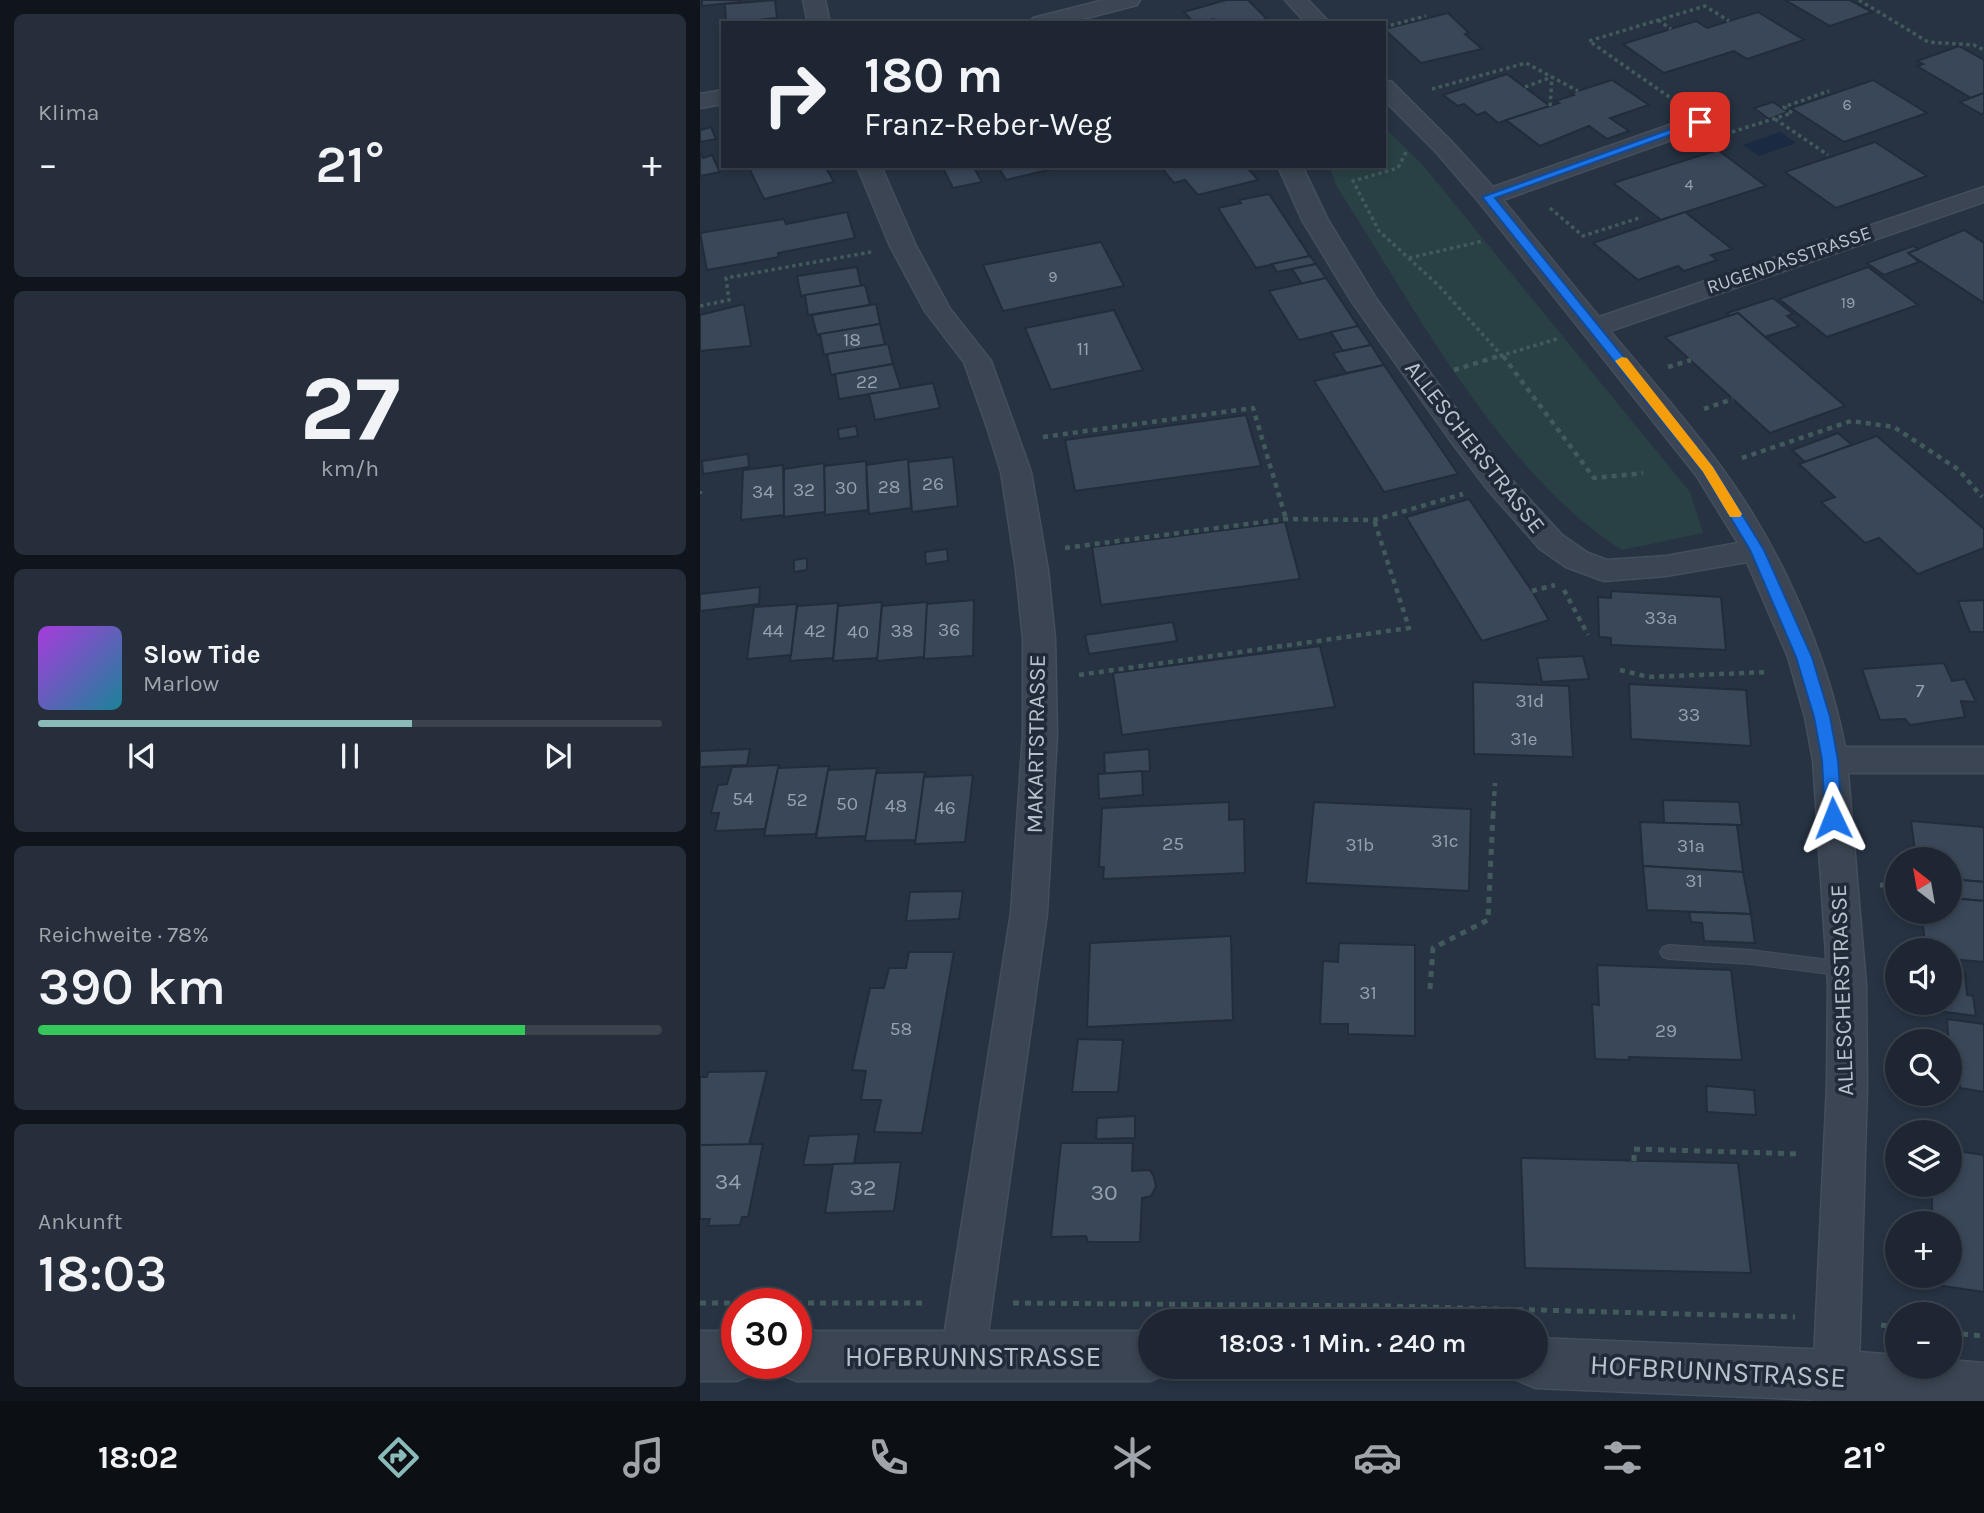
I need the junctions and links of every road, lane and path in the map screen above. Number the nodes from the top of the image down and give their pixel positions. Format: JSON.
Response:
{"nodes":[{"id":1,"x":814,"y":0,"type":"edge"},
{"id":2,"x":1129,"y":0,"type":"edge"},
{"id":3,"x":1296,"y":0,"type":"edge"},
{"id":4,"x":1858,"y":0,"type":"edge"},
{"id":5,"x":1426,"y":16,"type":"dead end"},
{"id":6,"x":1658,"y":20,"type":"junction"},
{"id":7,"x":819,"y":21,"type":"edge"},
{"id":8,"x":1049,"y":21,"type":"edge"},
{"id":9,"x":1317,"y":21,"type":"edge"},
{"id":10,"x":1729,"y":21,"type":"dead end"},
{"id":11,"x":1386,"y":26,"type":"edge"},
{"id":12,"x":1671,"y":29,"type":"dead end"},
{"id":13,"x":1984,"y":50,"type":"edge"},
{"id":14,"x":1552,"y":77,"type":"junction"},
{"id":15,"x":1525,"y":87,"type":"dead end"},
{"id":16,"x":1578,"y":91,"type":"dead end"},
{"id":17,"x":1829,"y":91,"type":"dead end"},
{"id":18,"x":721,"y":97,"type":"edge"},
{"id":19,"x":1392,"y":101,"type":"edge"},
{"id":20,"x":700,"y":102,"type":"edge"},
{"id":21,"x":1550,"y":106,"type":"dead end"},
{"id":22,"x":1774,"y":119,"type":"junction"},
{"id":23,"x":1700,"y":122,"type":"junction"},
{"id":24,"x":1439,"y":141,"type":"junction"},
{"id":25,"x":1828,"y":155,"type":"dead end"},
{"id":26,"x":870,"y":168,"type":"edge"},
{"id":27,"x":1291,"y":168,"type":"edge"},
{"id":28,"x":1523,"y":185,"type":"junction"},
{"id":29,"x":1488,"y":197,"type":"junction"},
{"id":30,"x":1977,"y":204,"type":"edge"},
{"id":31,"x":1643,"y":217,"type":"dead end"},
{"id":32,"x":1518,"y":233,"type":"junction"},
{"id":33,"x":903,"y":246,"type":"junction"},
{"id":34,"x":1409,"y":258,"type":"junction"},
{"id":35,"x":700,"y":306,"type":"edge"},
{"id":36,"x":1594,"y":327,"type":"junction"},
{"id":37,"x":1502,"y":355,"type":"junction"},
{"id":38,"x":1419,"y":379,"type":"junction"},
{"id":39,"x":1006,"y":442,"type":"junction"},
{"id":40,"x":1709,"y":470,"type":"junction"},
{"id":41,"x":1643,"y":473,"type":"dead end"},
{"id":42,"x":1498,"y":483,"type":"junction"},
{"id":43,"x":1982,"y":497,"type":"dead end"},
{"id":44,"x":1286,"y":520,"type":"junction"},
{"id":45,"x":1374,"y":520,"type":"junction"},
{"id":46,"x":1757,"y":550,"type":"junction"},
{"id":47,"x":1029,"y":553,"type":"junction"},
{"id":48,"x":1561,"y":583,"type":"dead end"},
{"id":49,"x":1588,"y":635,"type":"dead end"},
{"id":50,"x":1620,"y":670,"type":"dead end"},
{"id":51,"x":1763,"y":672,"type":"dead end"},
{"id":52,"x":1040,"y":681,"type":"junction"},
{"id":53,"x":1830,"y":760,"type":"junction"},
{"id":54,"x":1984,"y":760,"type":"edge"},
{"id":55,"x":1495,"y":783,"type":"dead end"},
{"id":56,"x":1669,"y":952,"type":"dead end"},
{"id":57,"x":1846,"y":969,"type":"junction"},
{"id":58,"x":1430,"y":989,"type":"dead end"},
{"id":59,"x":1790,"y":1154,"type":"dead end"},
{"id":60,"x":1634,"y":1161,"type":"dead end"},
{"id":61,"x":700,"y":1303,"type":"edge"},
{"id":62,"x":970,"y":1303,"type":"junction"},
{"id":63,"x":1836,"y":1319,"type":"junction"},
{"id":64,"x":1885,"y":1325,"type":"edge"},
{"id":65,"x":1962,"y":1334,"type":"edge"},
{"id":66,"x":1984,"y":1336,"type":"edge"},
{"id":67,"x":963,"y":1355,"type":"junction"},
{"id":68,"x":700,"y":1356,"type":"edge"},
{"id":69,"x":721,"y":1356,"type":"edge"},
{"id":70,"x":812,"y":1356,"type":"edge"},
{"id":71,"x":1138,"y":1356,"type":"edge"},
{"id":72,"x":1548,"y":1364,"type":"edge"},
{"id":73,"x":1835,"y":1388,"type":"edge"},
{"id":74,"x":1984,"y":1388,"type":"edge"}],
"edges":[{"from":1,"to":7,"type":"street"},
{"from":2,"to":8,"type":"street"},
{"from":3,"to":9,"type":"street"},
{"from":4,"to":13,"type":"path"},
{"from":5,"to":11,"type":"path"},
{"from":6,"to":10,"type":"path"},
{"from":6,"to":12,"type":"path"},
{"from":6,"to":23,"type":"path"},
{"from":14,"to":15,"type":"path"},
{"from":14,"to":16,"type":"path"},
{"from":14,"to":19,"type":"path"},
{"from":14,"to":21,"type":"path"},
{"from":17,"to":22,"type":"path"},
{"from":18,"to":20,"type":"street"},
{"from":19,"to":24,"type":"street","name":"ALLESCHERSTRASSE"},
{"from":22,"to":23,"type":"path"},
{"from":22,"to":25,"type":"path"},
{"from":23,"to":28,"type":"street"},
{"from":24,"to":29,"type":"street","name":"ALLESCHERSTRASSE"},
{"from":24,"to":34,"type":"path"},
{"from":26,"to":33,"type":"street","name":"MAKARTSTRASSE"},
{"from":27,"to":38,"type":"street","name":"ALLESCHERSTRASSE"},
{"from":28,"to":29,"type":"street"},
{"from":28,"to":31,"type":"path"},
{"from":29,"to":32,"type":"street","name":"ALLESCHERSTRASSE"},
{"from":30,"to":36,"type":"street","name":"RUGENDASSTRASSE"},
{"from":32,"to":34,"type":"path"},
{"from":32,"to":36,"type":"street","name":"ALLESCHERSTRASSE"},
{"from":33,"to":35,"type":"path"},
{"from":33,"to":39,"type":"street","name":"MAKARTSTRASSE"},
{"from":34,"to":37,"type":"path"},
{"from":36,"to":37,"type":"path"},
{"from":36,"to":40,"type":"street","name":"ALLESCHERSTRASSE"},
{"from":37,"to":38,"type":"path"},
{"from":37,"to":41,"type":"path"},
{"from":38,"to":42,"type":"street","name":"ALLESCHERSTRASSE"},
{"from":39,"to":44,"type":"path"},
{"from":39,"to":47,"type":"street","name":"MAKARTSTRASSE"},
{"from":40,"to":43,"type":"path"},
{"from":40,"to":46,"type":"street","name":"ALLESCHERSTRASSE"},
{"from":42,"to":45,"type":"path"},
{"from":42,"to":46,"type":"street","name":"ALLESCHERSTRASSE"},
{"from":44,"to":45,"type":"path"},
{"from":44,"to":47,"type":"path"},
{"from":45,"to":52,"type":"path"},
{"from":46,"to":53,"type":"street","name":"ALLESCHERSTRASSE"},
{"from":47,"to":52,"type":"street","name":"MAKARTSTRASSE"},
{"from":48,"to":49,"type":"path"},
{"from":50,"to":51,"type":"path"},
{"from":52,"to":62,"type":"street","name":"MAKARTSTRASSE"},
{"from":53,"to":54,"type":"street"},
{"from":53,"to":57,"type":"street","name":"ALLESCHERSTRASSE"},
{"from":55,"to":58,"type":"path"},
{"from":56,"to":57,"type":"lane"},
{"from":57,"to":63,"type":"street","name":"ALLESCHERSTRASSE"},
{"from":59,"to":60,"type":"path"},
{"from":61,"to":62,"type":"path"},
{"from":62,"to":63,"type":"path"},
{"from":62,"to":67,"type":"street","name":"MAKARTSTRASSE"},
{"from":63,"to":64,"type":"path"},
{"from":63,"to":73,"type":"street","name":"ALLESCHERSTRASSE"},
{"from":65,"to":66,"type":"path"},
{"from":67,"to":70,"type":"street","name":"HOFBRUNNSTRASSE"},
{"from":67,"to":71,"type":"street","name":"HOFBRUNNSTRASSE"},
{"from":68,"to":69,"type":"street"},
{"from":72,"to":73,"type":"street","name":"HOFBRUNNSTRASSE"},
{"from":73,"to":74,"type":"street","name":"HOFBRUNNSTRASSE"}]}
